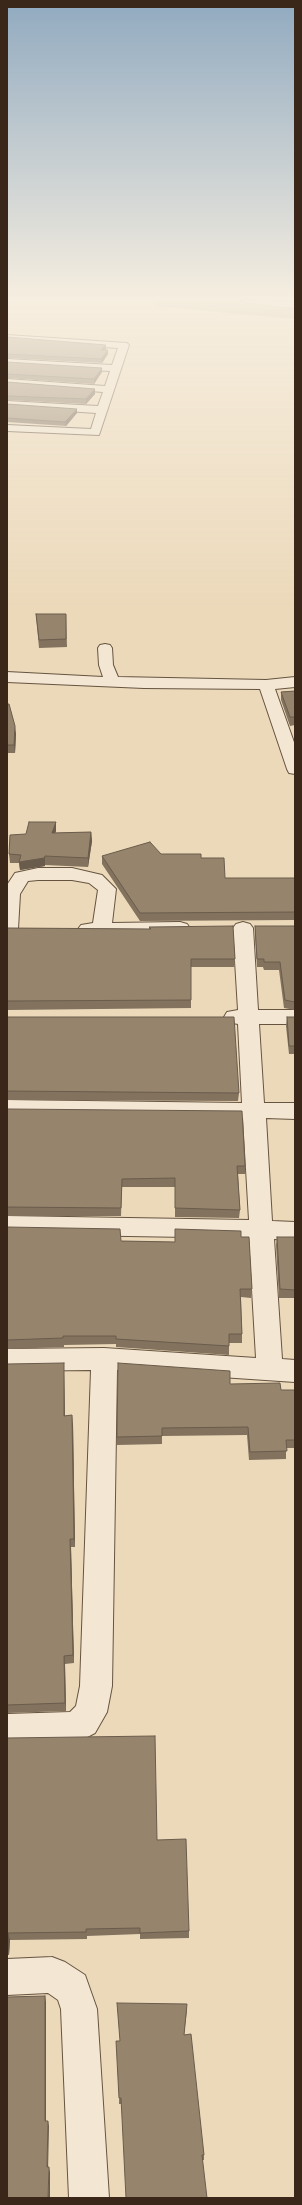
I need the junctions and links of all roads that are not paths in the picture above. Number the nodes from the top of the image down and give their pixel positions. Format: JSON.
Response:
{"nodes":[{"id":1,"x":105,"y":403,"type":"edge"},
{"id":2,"x":7,"y":404,"type":"edge"},
{"id":3,"x":103,"y":410,"type":"junction"},
{"id":4,"x":7,"y":428,"type":"edge"},
{"id":5,"x":105,"y":648,"type":"dead end"},
{"id":6,"x":7,"y":677,"type":"edge"},
{"id":7,"x":112,"y":682,"type":"junction"},
{"id":8,"x":295,"y":682,"type":"edge"},
{"id":9,"x":266,"y":685,"type":"junction"},
{"id":10,"x":295,"y":769,"type":"edge"},
{"id":11,"x":196,"y":928,"type":"edge"},
{"id":12,"x":243,"y":928,"type":"dead end"},
{"id":13,"x":13,"y":929,"type":"edge"},
{"id":14,"x":71,"y":929,"type":"edge"},
{"id":15,"x":102,"y":929,"type":"junction"},
{"id":16,"x":216,"y":1017,"type":"edge"},
{"id":17,"x":248,"y":1017,"type":"junction"},
{"id":18,"x":295,"y":1017,"type":"edge"},
{"id":19,"x":7,"y":1108,"type":"edge"},
{"id":20,"x":254,"y":1110,"type":"junction"},
{"id":21,"x":295,"y":1111,"type":"edge"},
{"id":22,"x":7,"y":1225,"type":"edge"},
{"id":23,"x":261,"y":1229,"type":"junction"},
{"id":24,"x":295,"y":1231,"type":"edge"},
{"id":25,"x":104,"y":1359,"type":"junction"},
{"id":26,"x":7,"y":1360,"type":"edge"},
{"id":27,"x":283,"y":1370,"type":"edge"},
{"id":28,"x":7,"y":1730,"type":"edge"},
{"id":29,"x":7,"y":1976,"type":"edge"},
{"id":30,"x":89,"y":2198,"type":"edge"}],
"edges":[{"from":1,"to":3,"type":"street"},
{"from":2,"to":3,"type":"street"},
{"from":3,"to":4,"type":"street"},
{"from":5,"to":7,"type":"street"},
{"from":6,"to":7,"type":"street"},
{"from":7,"to":9,"type":"street"},
{"from":8,"to":9,"type":"street"},
{"from":9,"to":10,"type":"street"},
{"from":11,"to":15,"type":"street"},
{"from":12,"to":17,"type":"street"},
{"from":13,"to":15,"type":"street"},
{"from":14,"to":15,"type":"street"},
{"from":16,"to":17,"type":"street"},
{"from":17,"to":18,"type":"street"},
{"from":17,"to":20,"type":"street"},
{"from":19,"to":20,"type":"street"},
{"from":20,"to":21,"type":"street"},
{"from":20,"to":23,"type":"street"},
{"from":22,"to":23,"type":"street"},
{"from":23,"to":24,"type":"street"},
{"from":23,"to":27,"type":"street"},
{"from":25,"to":26,"type":"street"},
{"from":25,"to":27,"type":"street"},
{"from":25,"to":28,"type":"street"},
{"from":29,"to":30,"type":"street"}]}
